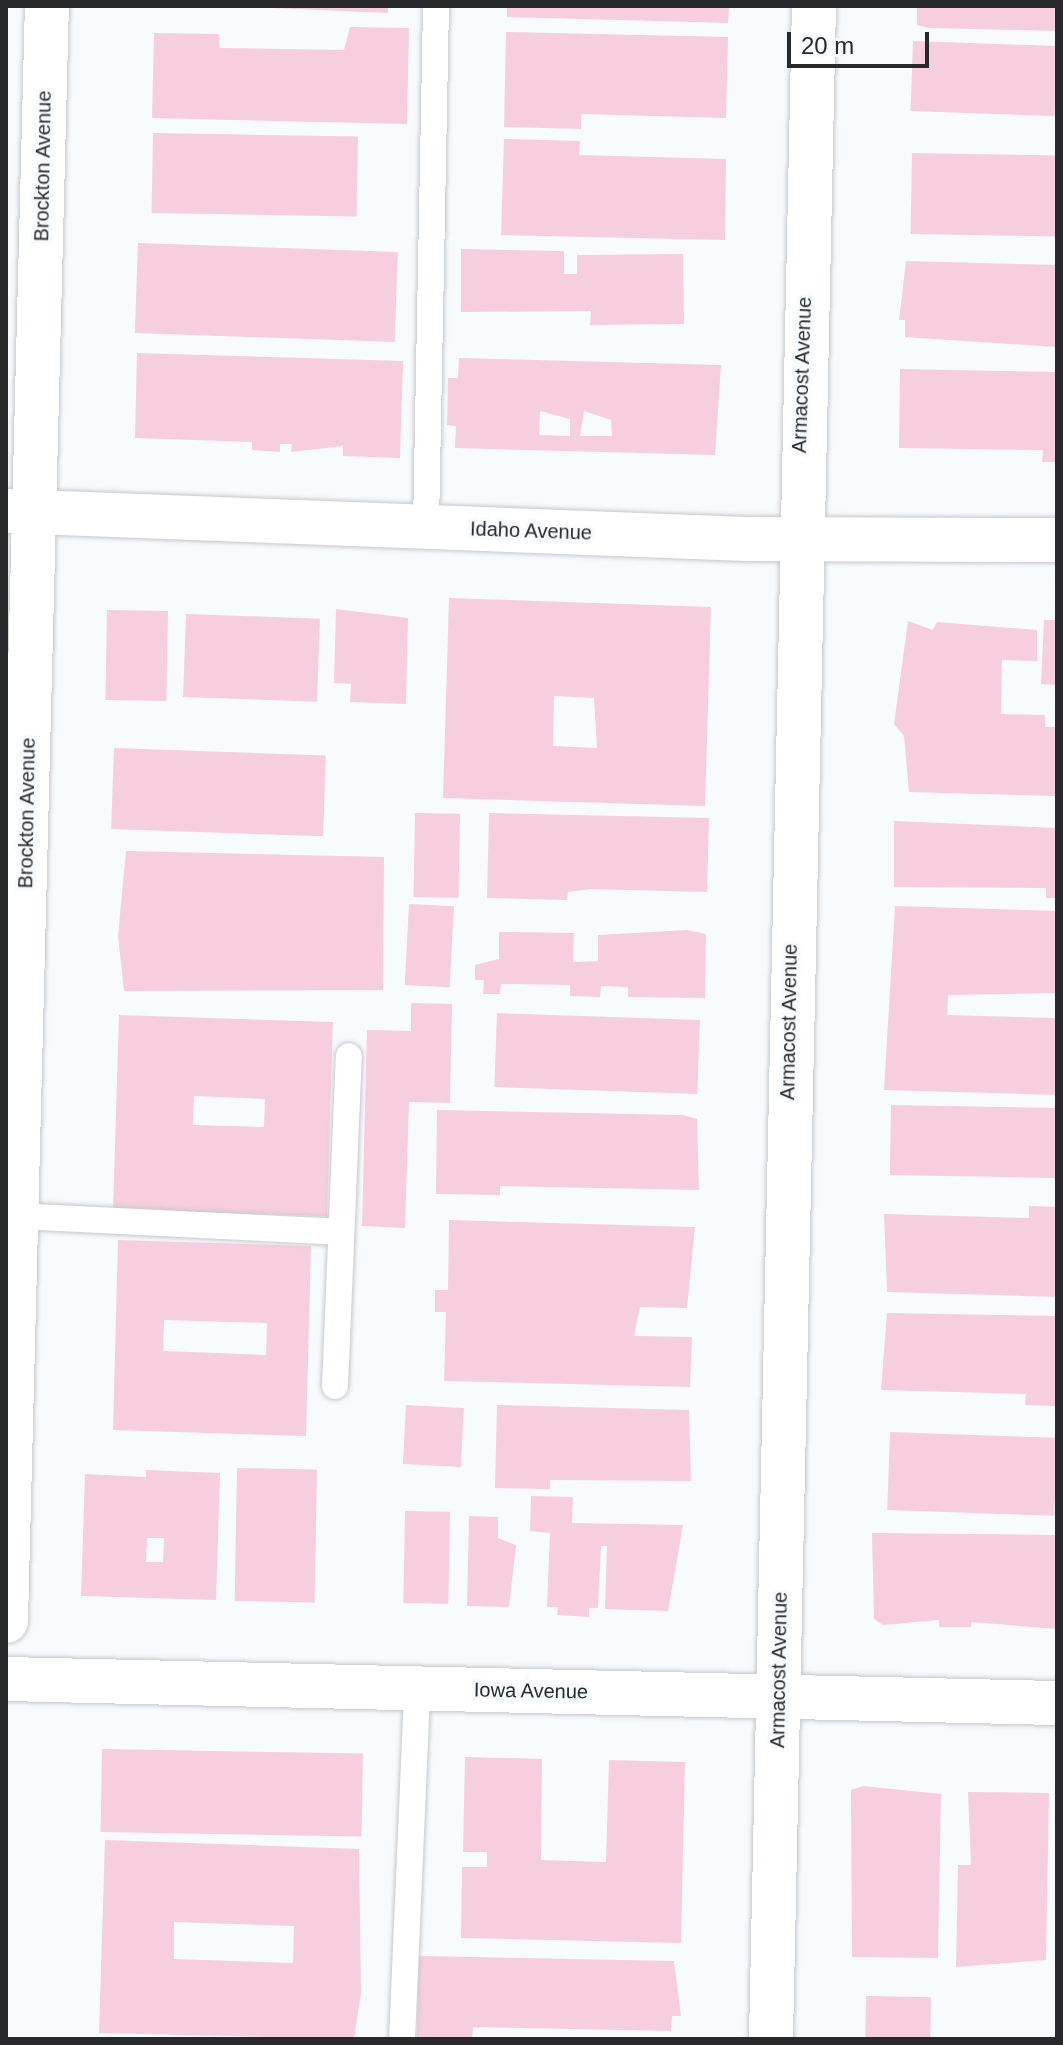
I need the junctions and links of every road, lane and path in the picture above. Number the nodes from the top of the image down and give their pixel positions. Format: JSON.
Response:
{"nodes":[{"id":1,"x":47,"y":6,"type":"edge"},
{"id":2,"x":436,"y":6,"type":"edge"},
{"id":3,"x":814,"y":6,"type":"edge"},
{"id":4,"x":20,"y":512,"type":"edge"},
{"id":5,"x":426,"y":526,"type":"junction"},
{"id":6,"x":797,"y":540,"type":"junction"},
{"id":7,"x":1057,"y":540,"type":"edge"},
{"id":8,"x":15,"y":980,"type":"edge"},
{"id":9,"x":349,"y":1056,"type":"dead end"},
{"id":10,"x":17,"y":1216,"type":"junction"},
{"id":11,"x":341,"y":1232,"type":"junction"},
{"id":12,"x":335,"y":1386,"type":"dead end"},
{"id":13,"x":6,"y":1621,"type":"edge"},
{"id":14,"x":6,"y":1679,"type":"edge"},
{"id":15,"x":417,"y":1689,"type":"junction"},
{"id":16,"x":779,"y":1697,"type":"junction"},
{"id":17,"x":1057,"y":1703,"type":"edge"},
{"id":18,"x":402,"y":2039,"type":"edge"},
{"id":19,"x":771,"y":2039,"type":"edge"}],
"edges":[{"from":1,"to":4,"type":"street","name":"Brockton Avenue"},
{"from":2,"to":5,"type":"lane"},
{"from":3,"to":6,"type":"street","name":"Armacost Avenue"},
{"from":4,"to":5,"type":"street","name":"Idaho Avenue"},
{"from":4,"to":8,"type":"street","name":"Brockton Avenue"},
{"from":5,"to":6,"type":"street","name":"Idaho Avenue"},
{"from":6,"to":7,"type":"street","name":"Idaho Avenue"},
{"from":6,"to":16,"type":"street","name":"Armacost Avenue"},
{"from":8,"to":10,"type":"street","name":"Brockton Avenue"},
{"from":9,"to":11,"type":"lane"},
{"from":10,"to":11,"type":"lane"},
{"from":10,"to":13,"type":"street","name":"Brockton Avenue"},
{"from":11,"to":12,"type":"lane"},
{"from":14,"to":15,"type":"street","name":"Iowa Avenue"},
{"from":15,"to":16,"type":"street","name":"Iowa Avenue"},
{"from":15,"to":18,"type":"lane"},
{"from":16,"to":17,"type":"street","name":"Iowa Avenue"},
{"from":16,"to":19,"type":"street","name":"Armacost Avenue"}]}
